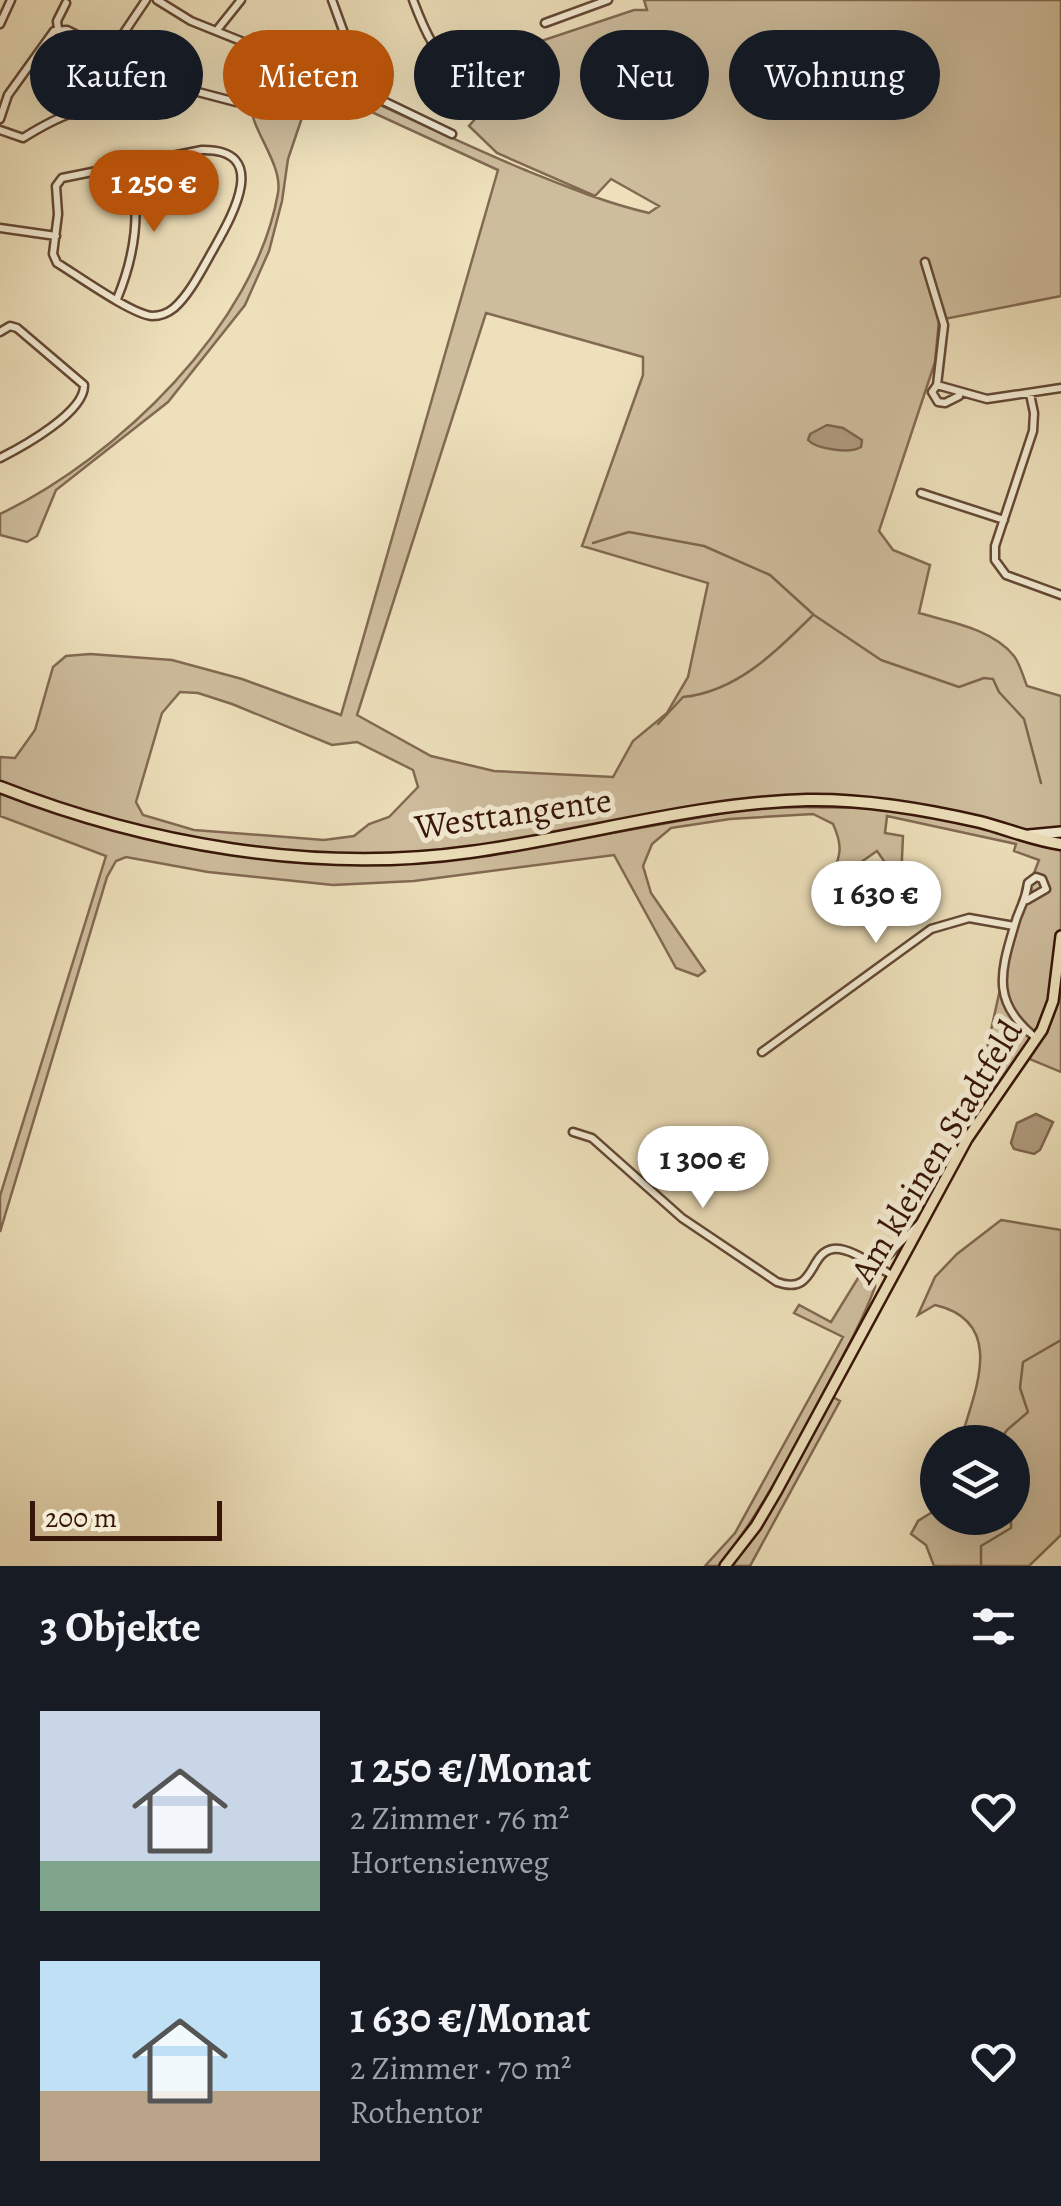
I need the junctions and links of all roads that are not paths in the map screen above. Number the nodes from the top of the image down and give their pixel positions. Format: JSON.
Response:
{"nodes":[{"id":1,"x":11,"y":0,"type":"edge"},
{"id":2,"x":146,"y":0,"type":"edge"},
{"id":3,"x":158,"y":0,"type":"edge"},
{"id":4,"x":241,"y":0,"type":"edge"},
{"id":5,"x":332,"y":0,"type":"edge"},
{"id":6,"x":413,"y":0,"type":"edge"},
{"id":7,"x":608,"y":0,"type":"edge"},
{"id":8,"x":66,"y":2,"type":"dead end"},
{"id":9,"x":545,"y":23,"type":"dead end"},
{"id":10,"x":0,"y":24,"type":"edge"},
{"id":11,"x":58,"y":29,"type":"joint"},
{"id":12,"x":126,"y":30,"type":"edge"},
{"id":13,"x":217,"y":30,"type":"junction"},
{"id":14,"x":343,"y":30,"type":"edge"},
{"id":15,"x":427,"y":30,"type":"edge"},
{"id":16,"x":223,"y":32,"type":"edge"},
{"id":17,"x":29,"y":66,"type":"joint"},
{"id":18,"x":394,"y":106,"type":"edge"},
{"id":19,"x":0,"y":118,"type":"edge"},
{"id":20,"x":55,"y":120,"type":"edge"},
{"id":21,"x":0,"y":130,"type":"edge"},
{"id":22,"x":452,"y":134,"type":"dead end"},
{"id":23,"x":131,"y":165,"type":"junction"},
{"id":24,"x":0,"y":228,"type":"edge"},
{"id":25,"x":56,"y":236,"type":"junction"},
{"id":26,"x":926,"y":262,"type":"dead end"},
{"id":27,"x":117,"y":299,"type":"junction"},
{"id":28,"x":0,"y":332,"type":"edge"},
{"id":29,"x":937,"y":385,"type":"junction"},
{"id":30,"x":1061,"y":388,"type":"edge"},
{"id":31,"x":1030,"y":394,"type":"junction"},
{"id":32,"x":963,"y":395,"type":"junction"},
{"id":33,"x":0,"y":458,"type":"edge"},
{"id":34,"x":922,"y":493,"type":"dead end"},
{"id":35,"x":1004,"y":520,"type":"junction"},
{"id":36,"x":1061,"y":594,"type":"edge"},
{"id":37,"x":0,"y":787,"type":"edge"},
{"id":38,"x":1061,"y":832,"type":"edge"},
{"id":39,"x":1024,"y":835,"type":"junction"},
{"id":40,"x":1036,"y":840,"type":"junction"},
{"id":41,"x":1061,"y":844,"type":"edge"},
{"id":42,"x":1061,"y":854,"type":"edge"},
{"id":43,"x":1028,"y":900,"type":"dead end"},
{"id":44,"x":1014,"y":926,"type":"junction"},
{"id":45,"x":1061,"y":936,"type":"edge"},
{"id":46,"x":1061,"y":961,"type":"edge"},
{"id":47,"x":1055,"y":986,"type":"junction"},
{"id":48,"x":1037,"y":1039,"type":"junction"},
{"id":49,"x":762,"y":1052,"type":"dead end"},
{"id":50,"x":573,"y":1132,"type":"dead end"},
{"id":51,"x":920,"y":1223,"type":"junction"},
{"id":52,"x":857,"y":1256,"type":"junction"},
{"id":53,"x":892,"y":1275,"type":"junction"},
{"id":54,"x":725,"y":1566,"type":"edge"}],
"edges":[{"from":1,"to":10,"type":"street"},
{"from":2,"to":12,"type":"street"},
{"from":3,"to":13,"type":"street"},
{"from":4,"to":13,"type":"street"},
{"from":5,"to":14,"type":"street"},
{"from":6,"to":15,"type":"street"},
{"from":7,"to":9,"type":"street"},
{"from":8,"to":11,"type":"street"},
{"from":11,"to":17,"type":"street"},
{"from":13,"to":16,"type":"street"},
{"from":17,"to":19,"type":"street"},
{"from":18,"to":22,"type":"street"},
{"from":20,"to":21,"type":"street"},
{"from":23,"to":25,"type":"street"},
{"from":23,"to":27,"type":"street"},
{"from":23,"to":27,"type":"street"},
{"from":24,"to":25,"type":"street"},
{"from":25,"to":27,"type":"street"},
{"from":26,"to":29,"type":"street"},
{"from":28,"to":33,"type":"street"},
{"from":29,"to":32,"type":"street"},
{"from":29,"to":32,"type":"street"},
{"from":30,"to":31,"type":"street"},
{"from":31,"to":32,"type":"street"},
{"from":31,"to":35,"type":"street"},
{"from":34,"to":35,"type":"street"},
{"from":35,"to":36,"type":"street"},
{"from":37,"to":39,"type":"highway","name":"Westtangente"},
{"from":38,"to":39,"type":"main road"},
{"from":39,"to":40,"type":"highway","name":"Westtangente"},
{"from":40,"to":41,"type":"highway","name":"Westtangente"},
{"from":40,"to":42,"type":"highway","name":"Westtangente"},
{"from":43,"to":44,"type":"street"},
{"from":44,"to":48,"type":"street"},
{"from":44,"to":49,"type":"street"},
{"from":45,"to":47,"type":"main road"},
{"from":46,"to":47,"type":"main road"},
{"from":47,"to":48,"type":"main road","name":"Am kleinen Stadtfeld"},
{"from":48,"to":51,"type":"main road","name":"Am kleinen Stadtfeld"},
{"from":50,"to":52,"type":"street"},
{"from":51,"to":52,"type":"street"},
{"from":51,"to":53,"type":"main road","name":"Am kleinen Stadtfeld"},
{"from":52,"to":53,"type":"street"},
{"from":53,"to":54,"type":"main road","name":"Am kleinen Stadtfeld"}]}
